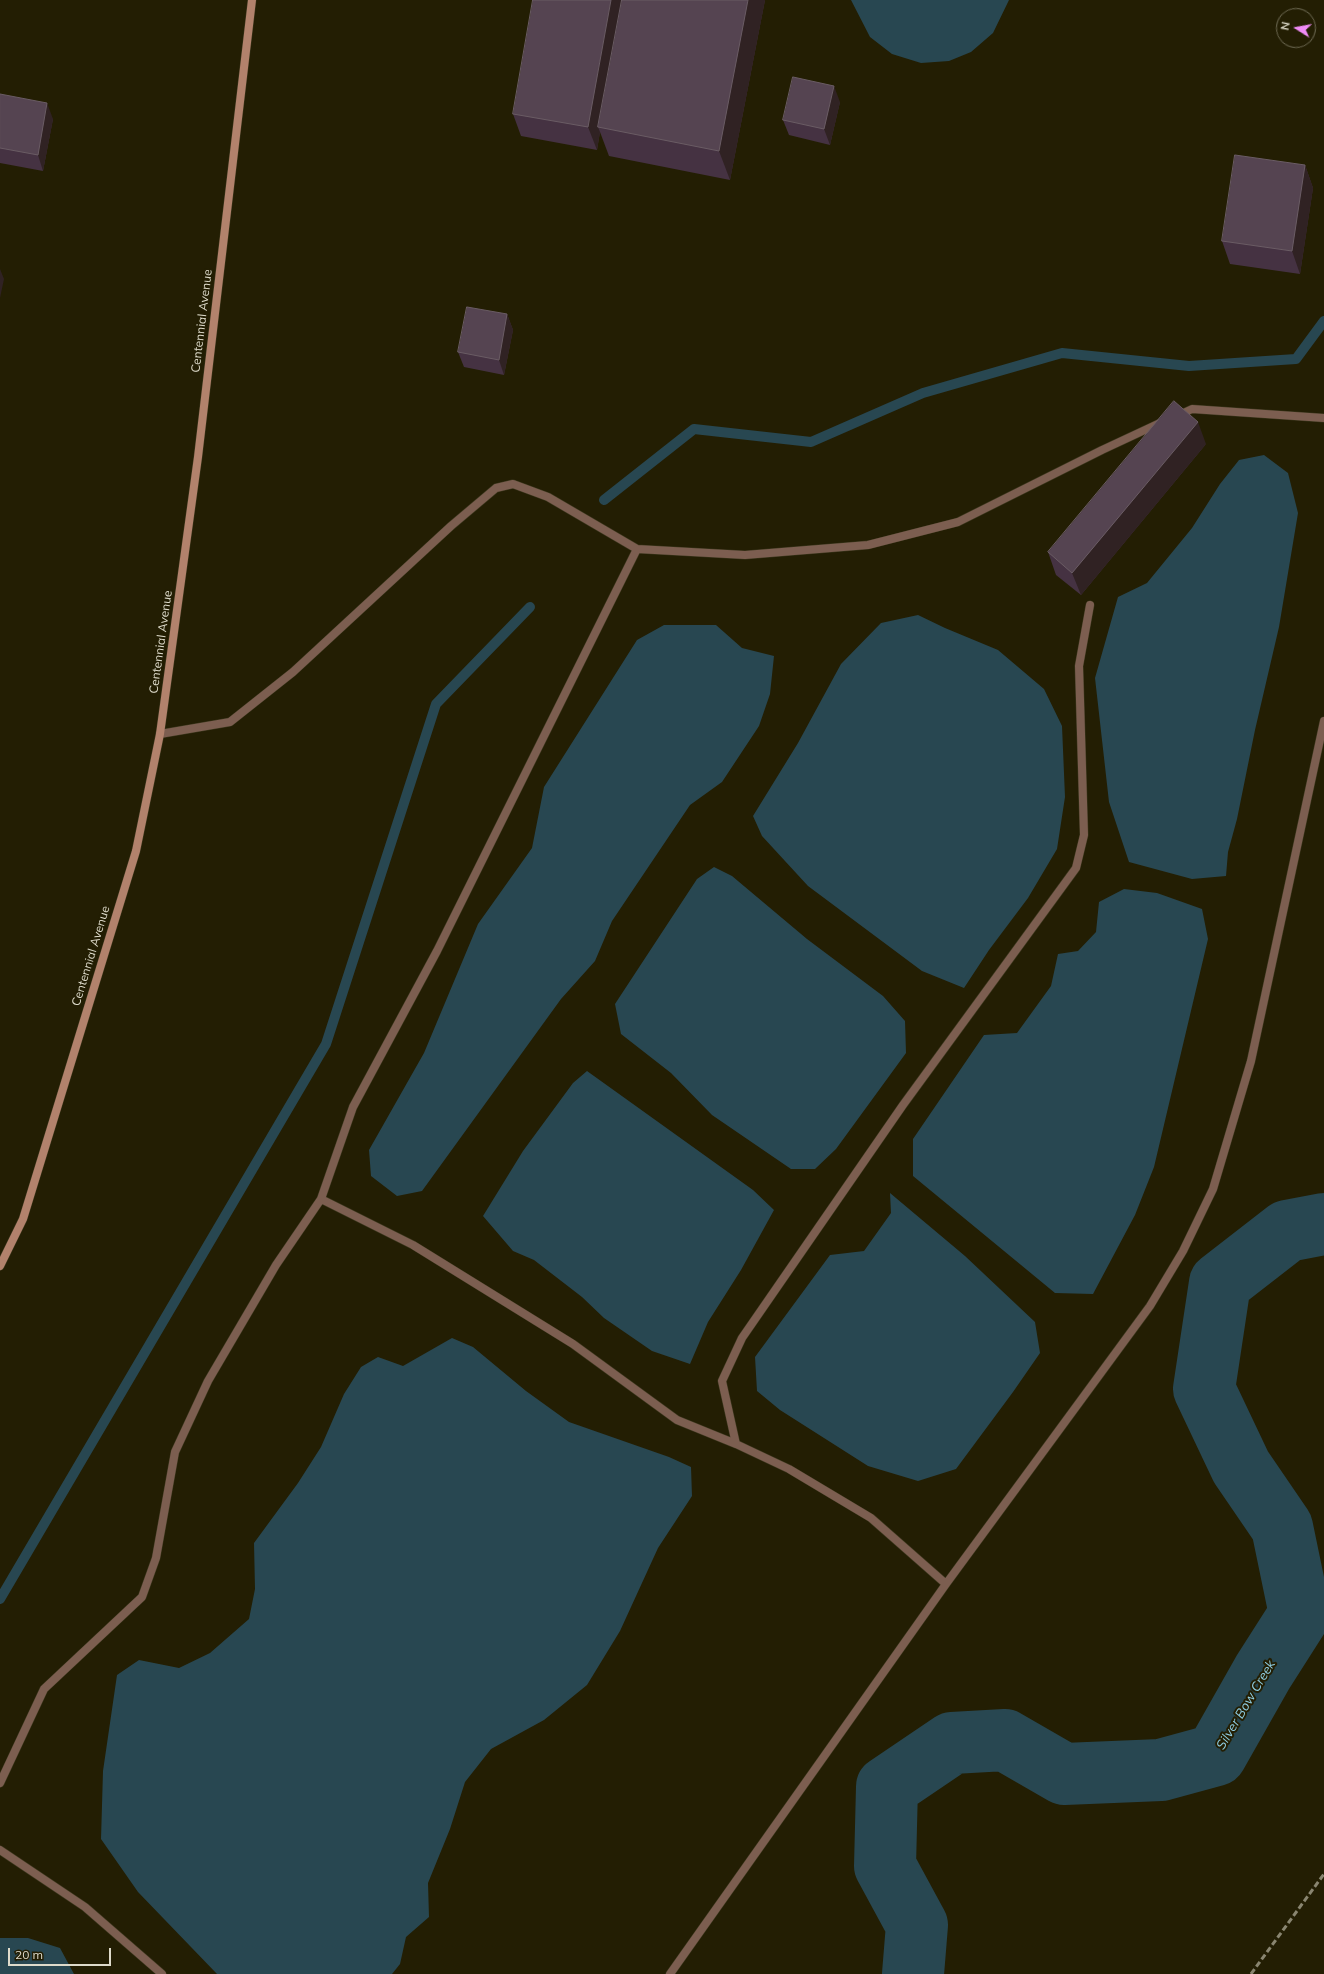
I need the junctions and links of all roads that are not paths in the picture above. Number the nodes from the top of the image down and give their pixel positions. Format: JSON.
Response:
{"nodes":[{"id":1,"x":252,"y":0,"type":"edge"},
{"id":2,"x":1324,"y":418,"type":"edge"},
{"id":3,"x":637,"y":549,"type":"junction"},
{"id":4,"x":1090,"y":605,"type":"dead end"},
{"id":5,"x":1324,"y":721,"type":"edge"},
{"id":6,"x":160,"y":734,"type":"junction"},
{"id":7,"x":320,"y":1199,"type":"junction"},
{"id":8,"x":0,"y":1266,"type":"edge"},
{"id":9,"x":736,"y":1444,"type":"junction"},
{"id":10,"x":946,"y":1584,"type":"junction"},
{"id":11,"x":0,"y":1783,"type":"edge"},
{"id":12,"x":0,"y":1850,"type":"edge"},
{"id":13,"x":162,"y":1974,"type":"edge"},
{"id":14,"x":670,"y":1974,"type":"edge"}],
"edges":[{"from":1,"to":6,"type":"street","name":"Centennial Avenue"},
{"from":2,"to":3,"type":"lane"},
{"from":3,"to":6,"type":"lane"},
{"from":3,"to":7,"type":"lane"},
{"from":4,"to":9,"type":"lane"},
{"from":5,"to":10,"type":"lane"},
{"from":6,"to":8,"type":"street","name":"Centennial Avenue"},
{"from":7,"to":9,"type":"lane"},
{"from":7,"to":11,"type":"lane"},
{"from":9,"to":10,"type":"lane"},
{"from":10,"to":14,"type":"lane"},
{"from":12,"to":13,"type":"lane"}]}
